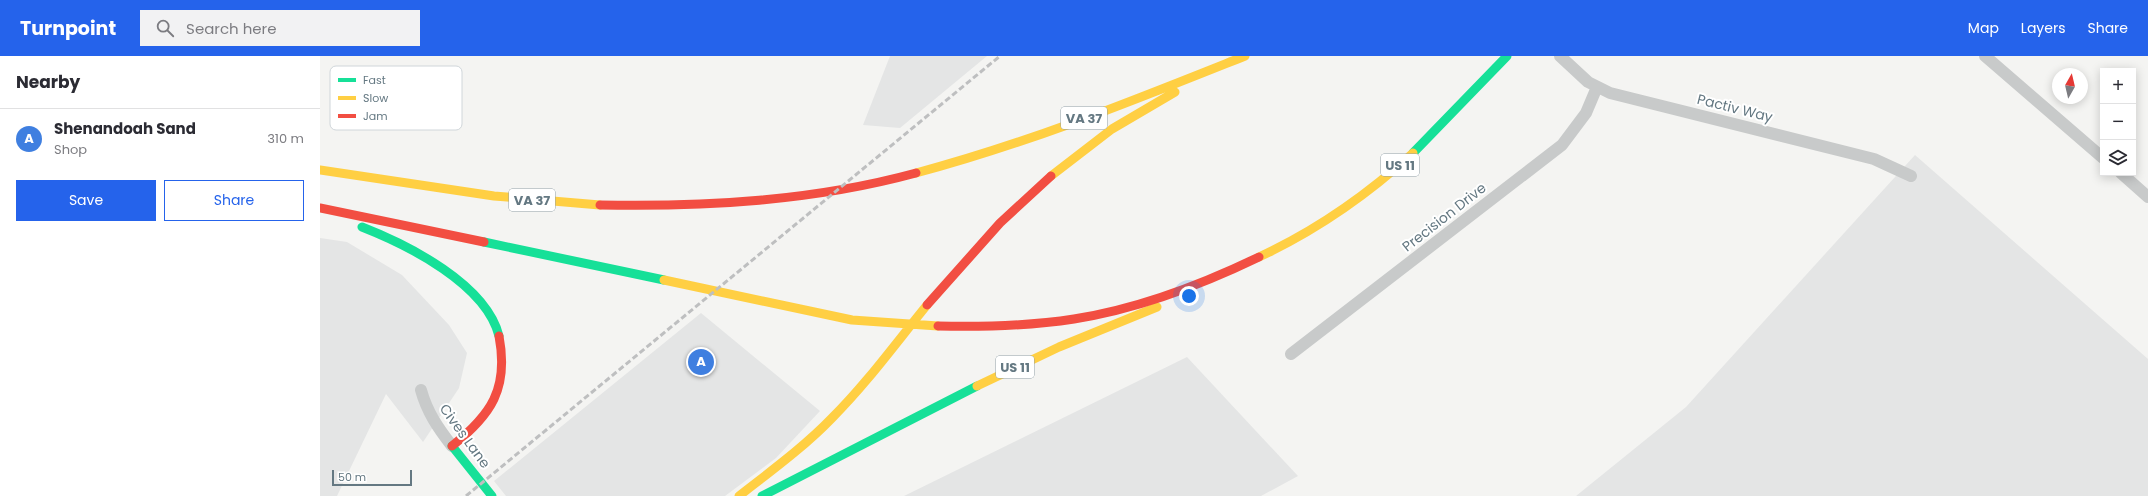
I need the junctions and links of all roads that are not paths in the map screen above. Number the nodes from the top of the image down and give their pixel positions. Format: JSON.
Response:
{"nodes":[{"id":1,"x":1247,"y":56,"type":"edge"},
{"id":2,"x":1507,"y":56,"type":"edge"},
{"id":3,"x":1560,"y":56,"type":"edge"},
{"id":4,"x":1984,"y":56,"type":"edge"},
{"id":5,"x":1597,"y":87,"type":"junction"},
{"id":6,"x":2100,"y":155,"type":"edge"},
{"id":7,"x":320,"y":170,"type":"edge"},
{"id":8,"x":1911,"y":176,"type":"dead end"},
{"id":9,"x":2124,"y":176,"type":"edge"},
{"id":10,"x":2148,"y":196,"type":"edge"},
{"id":11,"x":320,"y":208,"type":"edge"},
{"id":12,"x":320,"y":217,"type":"edge"},
{"id":13,"x":1274,"y":252,"type":"junction"},
{"id":14,"x":1291,"y":354,"type":"dead end"},
{"id":15,"x":421,"y":390,"type":"dead end"},
{"id":16,"x":452,"y":446,"type":"junction"},
{"id":17,"x":492,"y":496,"type":"edge"},
{"id":18,"x":739,"y":496,"type":"edge"},
{"id":19,"x":762,"y":496,"type":"edge"}],
"edges":[{"from":1,"to":7,"type":"main road","number":"VA 37"},
{"from":1,"to":18,"type":"main road"},
{"from":2,"to":13,"type":"main road","number":"US 11"},
{"from":3,"to":5,"type":"street","name":"Pactiv Way"},
{"from":4,"to":6,"type":"street"},
{"from":5,"to":8,"type":"street","name":"Pactiv Way"},
{"from":5,"to":14,"type":"street","name":"Precision Drive"},
{"from":9,"to":10,"type":"street"},
{"from":11,"to":13,"type":"main road"},
{"from":12,"to":16,"type":"main road"},
{"from":13,"to":19,"type":"main road","number":"US 11"},
{"from":15,"to":16,"type":"street","name":"Cives Lane"},
{"from":16,"to":17,"type":"main road","name":"Cives Lane"}]}
